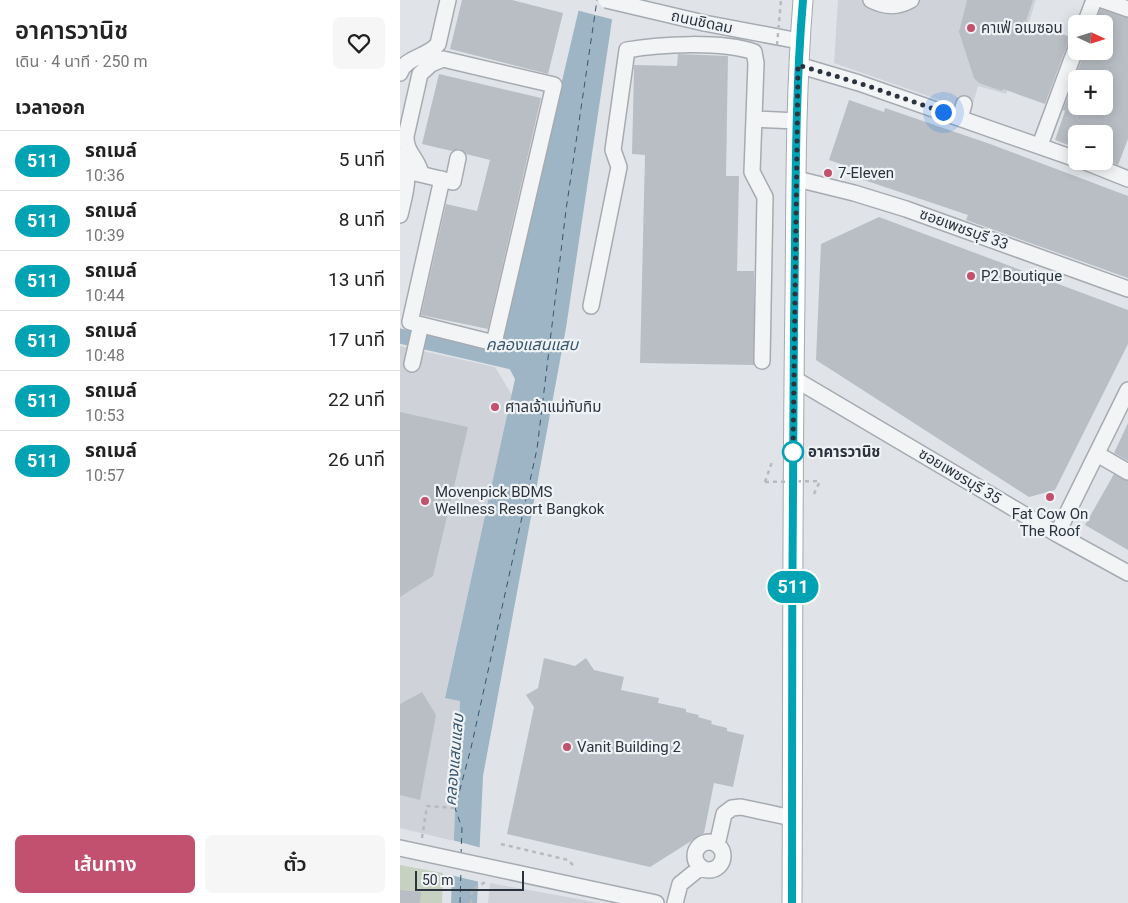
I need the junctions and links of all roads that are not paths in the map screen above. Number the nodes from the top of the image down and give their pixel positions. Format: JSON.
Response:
{"nodes":[{"id":1,"x":448,"y":0,"type":"edge"},
{"id":2,"x":606,"y":0,"type":"edge"},
{"id":3,"x":803,"y":0,"type":"edge"},
{"id":4,"x":871,"y":0,"type":"edge"},
{"id":5,"x":910,"y":0,"type":"edge"},
{"id":6,"x":1094,"y":0,"type":"edge"},
{"id":7,"x":1102,"y":0,"type":"edge"},
{"id":8,"x":1128,"y":9,"type":"edge"},
{"id":9,"x":1088,"y":15,"type":"edge"},
{"id":10,"x":799,"y":41,"type":"junction"},
{"id":11,"x":1072,"y":60,"type":"edge"},
{"id":12,"x":798,"y":65,"type":"junction"},
{"id":13,"x":400,"y":73,"type":"edge"},
{"id":14,"x":754,"y":119,"type":"junction"},
{"id":15,"x":797,"y":121,"type":"junction"},
{"id":16,"x":1040,"y":145,"type":"junction"},
{"id":17,"x":400,"y":156,"type":"edge"},
{"id":18,"x":1068,"y":156,"type":"edge"},
{"id":19,"x":458,"y":158,"type":"dead end"},
{"id":20,"x":1107,"y":170,"type":"edge"},
{"id":21,"x":414,"y":173,"type":"junction"},
{"id":22,"x":1128,"y":178,"type":"edge"},
{"id":23,"x":442,"y":179,"type":"junction"},
{"id":24,"x":796,"y":179,"type":"junction"},
{"id":25,"x":400,"y":215,"type":"edge"},
{"id":26,"x":1128,"y":289,"type":"edge"},
{"id":27,"x":591,"y":306,"type":"dead end"},
{"id":28,"x":400,"y":330,"type":"edge"},
{"id":29,"x":420,"y":334,"type":"junction"},
{"id":30,"x":451,"y":342,"type":"dead end"},
{"id":31,"x":762,"y":361,"type":"dead end"},
{"id":32,"x":412,"y":364,"type":"dead end"},
{"id":33,"x":794,"y":378,"type":"junction"},
{"id":34,"x":1128,"y":390,"type":"edge"},
{"id":35,"x":1097,"y":454,"type":"junction"},
{"id":36,"x":1128,"y":472,"type":"edge"},
{"id":37,"x":1057,"y":534,"type":"junction"},
{"id":38,"x":1128,"y":573,"type":"edge"},
{"id":39,"x":792,"y":818,"type":"junction"},
{"id":40,"x":400,"y":848,"type":"edge"},
{"id":41,"x":653,"y":903,"type":"edge"},
{"id":42,"x":674,"y":903,"type":"edge"},
{"id":43,"x":792,"y":903,"type":"edge"}],
"edges":[{"from":1,"to":13,"type":"street"},
{"from":2,"to":10,"type":"street","name":"ถนนชิดลม","bridge":true},
{"from":3,"to":10,"type":"main road"},
{"from":4,"to":5,"type":"street"},
{"from":6,"to":9,"type":"street"},
{"from":7,"to":8,"type":"street"},
{"from":10,"to":12,"type":"main road"},
{"from":11,"to":16,"type":"street"},
{"from":12,"to":15,"type":"main road"},
{"from":12,"to":16,"type":"street"},
{"from":14,"to":15,"type":"street"},
{"from":14,"to":27,"type":"street"},
{"from":14,"to":31,"type":"street"},
{"from":15,"to":24,"type":"main road"},
{"from":16,"to":18,"type":"street"},
{"from":17,"to":21,"type":"street"},
{"from":19,"to":23,"type":"street"},
{"from":20,"to":22,"type":"street"},
{"from":21,"to":23,"type":"street"},
{"from":21,"to":23,"type":"street"},
{"from":21,"to":25,"type":"street"},
{"from":24,"to":26,"type":"street","name":"ซอยเพชรบุรี 33"},
{"from":24,"to":33,"type":"main road"},
{"from":28,"to":29,"type":"street"},
{"from":29,"to":30,"type":"street"},
{"from":29,"to":32,"type":"street"},
{"from":33,"to":37,"type":"street","name":"ซอยเพชรบุรี 35"},
{"from":33,"to":39,"type":"main road"},
{"from":34,"to":35,"type":"street"},
{"from":35,"to":36,"type":"street"},
{"from":35,"to":37,"type":"street"},
{"from":37,"to":38,"type":"street","name":"ซอยเพชรบุรี 35"},
{"from":39,"to":42,"type":"street"},
{"from":39,"to":43,"type":"main road"},
{"from":40,"to":41,"type":"street"}]}
